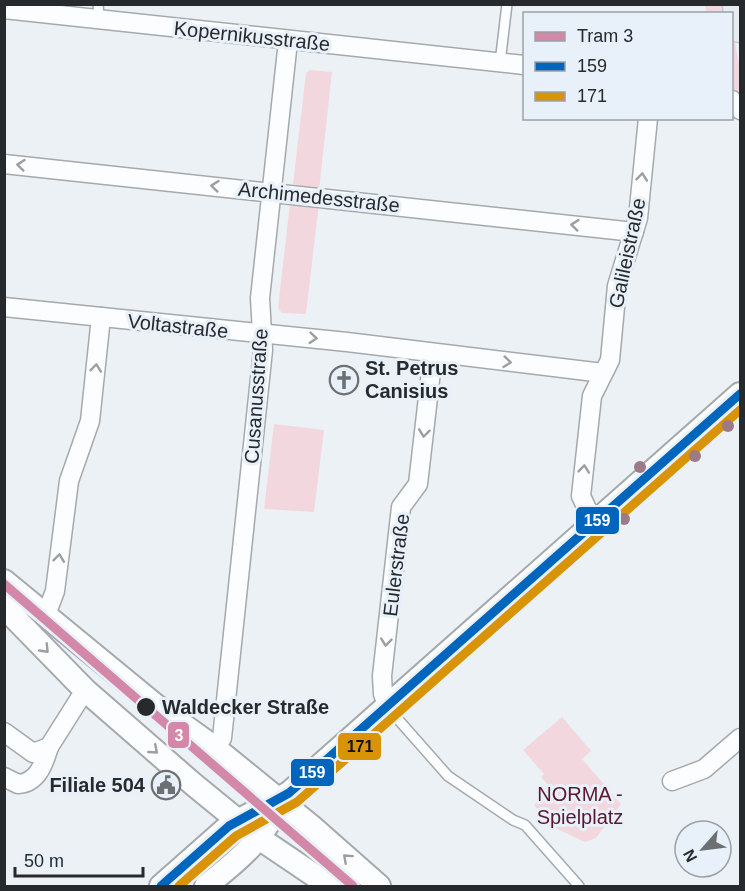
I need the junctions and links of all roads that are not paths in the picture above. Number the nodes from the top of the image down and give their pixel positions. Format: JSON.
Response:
{"nodes":[{"id":1,"x":507,"y":4,"type":"edge"},
{"id":2,"x":738,"y":4,"type":"edge"},
{"id":3,"x":6,"y":7,"type":"edge"},
{"id":4,"x":99,"y":12,"type":"edge"},
{"id":5,"x":741,"y":27,"type":"edge"},
{"id":6,"x":288,"y":41,"type":"junction"},
{"id":7,"x":500,"y":63,"type":"junction"},
{"id":8,"x":523,"y":65,"type":"edge"},
{"id":9,"x":648,"y":120,"type":"edge"},
{"id":10,"x":4,"y":164,"type":"edge"},
{"id":11,"x":272,"y":192,"type":"junction"},
{"id":12,"x":634,"y":232,"type":"junction"},
{"id":13,"x":4,"y":307,"type":"edge"},
{"id":14,"x":101,"y":317,"type":"junction"},
{"id":15,"x":262,"y":335,"type":"junction"},
{"id":16,"x":433,"y":354,"type":"junction"},
{"id":17,"x":603,"y":373,"type":"junction"},
{"id":18,"x":741,"y":394,"type":"edge"},
{"id":19,"x":597,"y":522,"type":"junction"},
{"id":20,"x":4,"y":581,"type":"edge"},
{"id":21,"x":4,"y":607,"type":"edge"},
{"id":22,"x":46,"y":615,"type":"junction"},
{"id":23,"x":85,"y":690,"type":"junction"},
{"id":24,"x":388,"y":707,"type":"junction"},
{"id":25,"x":4,"y":732,"type":"edge"},
{"id":26,"x":741,"y":738,"type":"edge"},
{"id":27,"x":49,"y":747,"type":"junction"},
{"id":28,"x":215,"y":748,"type":"junction"},
{"id":29,"x":4,"y":777,"type":"edge"},
{"id":30,"x":672,"y":781,"type":"dead end"},
{"id":31,"x":279,"y":800,"type":"junction"},
{"id":32,"x":237,"y":821,"type":"junction"},
{"id":33,"x":259,"y":838,"type":"junction"},
{"id":34,"x":161,"y":886,"type":"edge"},
{"id":35,"x":206,"y":886,"type":"edge"},
{"id":36,"x":330,"y":886,"type":"edge"},
{"id":37,"x":379,"y":886,"type":"edge"},
{"id":38,"x":579,"y":886,"type":"edge"}],
"edges":[{"from":1,"to":7,"type":"lane"},
{"from":2,"to":5,"type":"highway"},
{"from":3,"to":4,"type":"street","name":"Kopernikusstraße"},
{"from":4,"to":6,"type":"street","name":"Kopernikusstraße"},
{"from":6,"to":7,"type":"street","name":"Kopernikusstraße"},
{"from":6,"to":11,"type":"street","name":"Cusanusstraße"},
{"from":7,"to":8,"type":"street","name":"Kopernikusstraße"},
{"from":12,"to":9,"type":"street","name":"Galileistraße","one_way":true},
{"from":11,"to":10,"type":"street","name":"Archimedesstraße","one_way":true},
{"from":12,"to":11,"type":"street","name":"Archimedesstraße","one_way":true},
{"from":11,"to":15,"type":"street","name":"Cusanusstraße"},
{"from":12,"to":17,"type":"street","name":"Galileistraße"},
{"from":13,"to":14,"type":"street","name":"Voltastraße"},
{"from":14,"to":15,"type":"street","name":"Voltastraße"},
{"from":22,"to":14,"type":"street","one_way":true},
{"from":15,"to":16,"type":"street","name":"Voltastraße","one_way":true},
{"from":15,"to":28,"type":"street","name":"Cusanusstraße"},
{"from":16,"to":17,"type":"street","name":"Voltastraße","one_way":true},
{"from":16,"to":24,"type":"street","name":"Eulerstraße","one_way":true},
{"from":19,"to":17,"type":"street","name":"Galileistraße","one_way":true},
{"from":18,"to":19,"type":"street"},
{"from":19,"to":24,"type":"street"},
{"from":20,"to":22,"type":"street"},
{"from":21,"to":23,"type":"street","one_way":true},
{"from":22,"to":28,"type":"street"},
{"from":23,"to":27,"type":"street"},
{"from":23,"to":32,"type":"street","one_way":true},
{"from":24,"to":31,"type":"street"},
{"from":24,"to":38,"type":"lane"},
{"from":25,"to":27,"type":"street"},
{"from":26,"to":30,"type":"street"},
{"from":27,"to":29,"type":"street"},
{"from":28,"to":31,"type":"street"},
{"from":31,"to":32,"type":"street"},
{"from":31,"to":33,"type":"street"},
{"from":37,"to":31,"type":"street","one_way":true},
{"from":32,"to":33,"type":"street"},
{"from":32,"to":34,"type":"street"},
{"from":33,"to":35,"type":"street"},
{"from":33,"to":36,"type":"street"}]}
